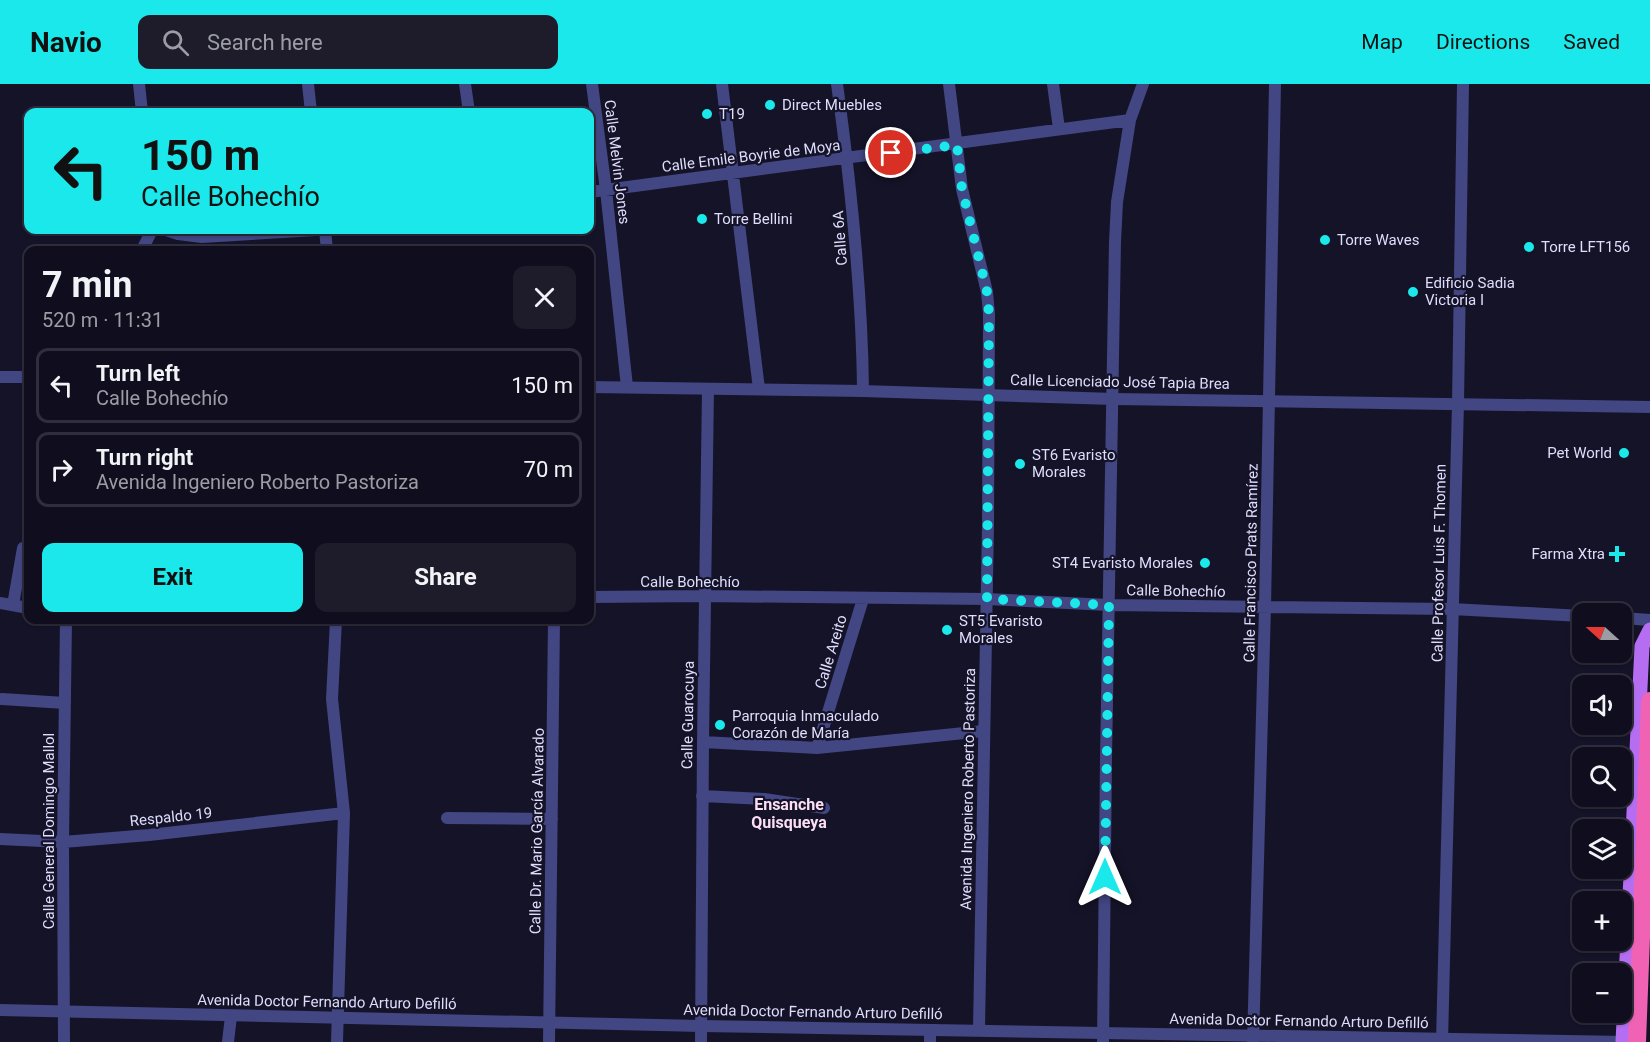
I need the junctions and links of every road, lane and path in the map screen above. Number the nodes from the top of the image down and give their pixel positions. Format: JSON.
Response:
{"nodes":[{"id":1,"x":139,"y":84,"type":"edge"},
{"id":2,"x":308,"y":84,"type":"edge"},
{"id":3,"x":465,"y":84,"type":"edge"},
{"id":4,"x":592,"y":84,"type":"edge"},
{"id":5,"x":722,"y":84,"type":"edge"},
{"id":6,"x":837,"y":84,"type":"edge"},
{"id":7,"x":949,"y":84,"type":"edge"},
{"id":8,"x":1053,"y":84,"type":"edge"},
{"id":9,"x":1143,"y":84,"type":"edge"},
{"id":10,"x":1275,"y":84,"type":"edge"},
{"id":11,"x":1463,"y":84,"type":"edge"},
{"id":12,"x":142,"y":108,"type":"edge"},
{"id":13,"x":311,"y":108,"type":"edge"},
{"id":14,"x":468,"y":108,"type":"edge"},
{"id":15,"x":1130,"y":120,"type":"junction"},
{"id":16,"x":1059,"y":129,"type":"junction"},
{"id":17,"x":957,"y":145,"type":"junction"},
{"id":18,"x":848,"y":158,"type":"junction"},
{"id":19,"x":734,"y":173,"type":"junction"},
{"id":20,"x":606,"y":190,"type":"junction"},
{"id":21,"x":594,"y":192,"type":"edge"},
{"id":22,"x":178,"y":234,"type":"edge"},
{"id":23,"x":251,"y":234,"type":"edge"},
{"id":24,"x":0,"y":377,"type":"edge"},
{"id":25,"x":24,"y":377,"type":"edge"},
{"id":26,"x":594,"y":387,"type":"edge"},
{"id":27,"x":627,"y":387,"type":"junction"},
{"id":28,"x":708,"y":389,"type":"junction"},
{"id":29,"x":759,"y":389,"type":"junction"},
{"id":30,"x":864,"y":391,"type":"junction"},
{"id":31,"x":988,"y":394,"type":"junction"},
{"id":32,"x":1114,"y":399,"type":"junction"},
{"id":33,"x":1269,"y":400,"type":"junction"},
{"id":34,"x":1458,"y":403,"type":"junction"},
{"id":35,"x":1650,"y":407,"type":"edge"},
{"id":36,"x":23,"y":548,"type":"dead end"},
{"id":37,"x":705,"y":596,"type":"junction"},
{"id":38,"x":594,"y":597,"type":"edge"},
{"id":39,"x":863,"y":599,"type":"junction"},
{"id":40,"x":987,"y":599,"type":"junction"},
{"id":41,"x":0,"y":603,"type":"edge"},
{"id":42,"x":14,"y":605,"type":"junction"},
{"id":43,"x":1109,"y":605,"type":"junction"},
{"id":44,"x":24,"y":607,"type":"edge"},
{"id":45,"x":1265,"y":607,"type":"junction"},
{"id":46,"x":1452,"y":609,"type":"junction"},
{"id":47,"x":1572,"y":615,"type":"edge"},
{"id":48,"x":1632,"y":619,"type":"edge"},
{"id":49,"x":1650,"y":620,"type":"edge"},
{"id":50,"x":66,"y":624,"type":"edge"},
{"id":51,"x":336,"y":624,"type":"edge"},
{"id":52,"x":554,"y":624,"type":"edge"},
{"id":53,"x":1650,"y":630,"type":"edge"},
{"id":54,"x":2,"y":699,"type":"dead end"},
{"id":55,"x":1650,"y":700,"type":"edge"},
{"id":56,"x":65,"y":702,"type":"junction"},
{"id":57,"x":984,"y":731,"type":"junction"},
{"id":58,"x":703,"y":742,"type":"junction"},
{"id":59,"x":817,"y":748,"type":"junction"},
{"id":60,"x":702,"y":796,"type":"junction"},
{"id":61,"x":824,"y":808,"type":"dead end"},
{"id":62,"x":344,"y":813,"type":"junction"},
{"id":63,"x":447,"y":818,"type":"dead end"},
{"id":64,"x":552,"y":819,"type":"junction"},
{"id":65,"x":0,"y":839,"type":"edge"},
{"id":66,"x":63,"y":842,"type":"junction"},
{"id":67,"x":0,"y":1010,"type":"edge"},
{"id":68,"x":63,"y":1011,"type":"junction"},
{"id":69,"x":231,"y":1016,"type":"junction"},
{"id":70,"x":339,"y":1017,"type":"junction"},
{"id":71,"x":549,"y":1021,"type":"junction"},
{"id":72,"x":701,"y":1026,"type":"junction"},
{"id":73,"x":979,"y":1029,"type":"junction"},
{"id":74,"x":930,"y":1036,"type":"edge"},
{"id":75,"x":1103,"y":1037,"type":"edge"},
{"id":76,"x":1253,"y":1039,"type":"edge"},
{"id":77,"x":1442,"y":1040,"type":"edge"},
{"id":78,"x":63,"y":1042,"type":"edge"},
{"id":79,"x":228,"y":1042,"type":"edge"},
{"id":80,"x":337,"y":1042,"type":"edge"},
{"id":81,"x":549,"y":1042,"type":"edge"},
{"id":82,"x":701,"y":1042,"type":"edge"},
{"id":83,"x":1624,"y":1042,"type":"edge"},
{"id":84,"x":1638,"y":1042,"type":"edge"}],
"edges":[{"from":1,"to":12,"type":"street"},
{"from":2,"to":13,"type":"street"},
{"from":3,"to":14,"type":"street"},
{"from":4,"to":20,"type":"street","name":"Calle Melvin Jones"},
{"from":5,"to":19,"type":"street"},
{"from":6,"to":18,"type":"street","name":"Calle 6A"},
{"from":7,"to":17,"type":"street","name":"Avenida Ingeniero Roberto Pastoriza"},
{"from":8,"to":16,"type":"street"},
{"from":9,"to":15,"type":"street"},
{"from":10,"to":33,"type":"street","name":"Calle Francisco Prats Ramírez"},
{"from":11,"to":34,"type":"street","name":"Calle Profesor Luis F. Thomen"},
{"from":15,"to":16,"type":"street","name":"Calle Emile Boyrie de Moya"},
{"from":15,"to":32,"type":"street"},
{"from":16,"to":17,"type":"street","name":"Calle Emile Boyrie de Moya"},
{"from":17,"to":18,"type":"street","name":"Calle Emile Boyrie de Moya"},
{"from":17,"to":31,"type":"street","name":"Avenida Ingeniero Roberto Pastoriza"},
{"from":18,"to":19,"type":"street","name":"Calle Emile Boyrie de Moya"},
{"from":18,"to":30,"type":"street","name":"Calle 6A"},
{"from":19,"to":20,"type":"street","name":"Calle Emile Boyrie de Moya"},
{"from":19,"to":29,"type":"street"},
{"from":20,"to":21,"type":"street","name":"Calle Emile Boyrie de Moya"},
{"from":20,"to":27,"type":"street","name":"Calle Melvin Jones"},
{"from":22,"to":23,"type":"street"},
{"from":24,"to":25,"type":"street"},
{"from":26,"to":27,"type":"street","name":"Calle Licenciado José Tapia Brea"},
{"from":27,"to":28,"type":"street","name":"Calle Licenciado José Tapia Brea"},
{"from":28,"to":29,"type":"street","name":"Calle Licenciado José Tapia Brea"},
{"from":28,"to":37,"type":"street","name":"Calle Guarocuya"},
{"from":29,"to":30,"type":"street","name":"Calle Licenciado José Tapia Brea"},
{"from":30,"to":31,"type":"street","name":"Calle Licenciado José Tapia Brea"},
{"from":31,"to":32,"type":"street","name":"Calle Licenciado José Tapia Brea"},
{"from":31,"to":40,"type":"street","name":"Avenida Ingeniero Roberto Pastoriza"},
{"from":32,"to":33,"type":"street","name":"Calle Licenciado José Tapia Brea"},
{"from":32,"to":43,"type":"street"},
{"from":33,"to":34,"type":"street","name":"Calle Licenciado José Tapia Brea"},
{"from":33,"to":45,"type":"street","name":"Calle Francisco Prats Ramírez"},
{"from":34,"to":35,"type":"street","name":"Calle Licenciado José Tapia Brea"},
{"from":34,"to":46,"type":"street","name":"Calle Profesor Luis F. Thomen"},
{"from":36,"to":42,"type":"street"},
{"from":37,"to":38,"type":"street","name":"Calle Bohechío"},
{"from":37,"to":39,"type":"street","name":"Calle Bohechío"},
{"from":37,"to":58,"type":"street","name":"Calle Guarocuya"},
{"from":39,"to":40,"type":"street","name":"Calle Bohechío"},
{"from":39,"to":59,"type":"street","name":"Calle Areito"},
{"from":40,"to":43,"type":"street","name":"Calle Bohechío"},
{"from":40,"to":57,"type":"street","name":"Avenida Ingeniero Roberto Pastoriza"},
{"from":41,"to":42,"type":"street"},
{"from":42,"to":44,"type":"street"},
{"from":43,"to":45,"type":"street","name":"Calle Bohechío"},
{"from":43,"to":75,"type":"street"},
{"from":45,"to":46,"type":"street","name":"Calle Bohechío"},
{"from":45,"to":76,"type":"street","name":"Calle Francisco Prats Ramírez"},
{"from":46,"to":47,"type":"street","name":"Calle Bohechío"},
{"from":46,"to":77,"type":"street","name":"Calle Profesor Luis F. Thomen"},
{"from":48,"to":49,"type":"street"},
{"from":50,"to":56,"type":"street","name":"Calle General Domingo Mallol"},
{"from":51,"to":62,"type":"street"},
{"from":52,"to":64,"type":"street","name":"Calle Dr. Mario García Alvarado"},
{"from":53,"to":83,"type":"main road"},
{"from":54,"to":56,"type":"street"},
{"from":55,"to":84,"type":"highway"},
{"from":56,"to":66,"type":"street","name":"Calle General Domingo Mallol"},
{"from":57,"to":59,"type":"street"},
{"from":57,"to":73,"type":"street","name":"Avenida Ingeniero Roberto Pastoriza"},
{"from":58,"to":59,"type":"street"},
{"from":58,"to":60,"type":"street","name":"Calle Guarocuya"},
{"from":60,"to":61,"type":"street"},
{"from":60,"to":72,"type":"street","name":"Calle Guarocuya"},
{"from":62,"to":66,"type":"street","name":"Respaldo 19"},
{"from":62,"to":70,"type":"street"},
{"from":63,"to":64,"type":"street"},
{"from":64,"to":71,"type":"street","name":"Calle Dr. Mario García Alvarado"},
{"from":65,"to":66,"type":"street","name":"Respaldo 19"},
{"from":66,"to":68,"type":"street","name":"Calle General Domingo Mallol"},
{"from":67,"to":68,"type":"street","name":"Avenida Doctor Fernando Arturo Defilló"},
{"from":68,"to":69,"type":"street","name":"Avenida Doctor Fernando Arturo Defilló"},
{"from":68,"to":78,"type":"street","name":"Calle General Domingo Mallol"},
{"from":69,"to":70,"type":"street","name":"Avenida Doctor Fernando Arturo Defilló"},
{"from":69,"to":79,"type":"street"},
{"from":70,"to":71,"type":"street","name":"Avenida Doctor Fernando Arturo Defilló"},
{"from":70,"to":80,"type":"street"},
{"from":71,"to":72,"type":"street","name":"Avenida Doctor Fernando Arturo Defilló"},
{"from":71,"to":81,"type":"street","name":"Calle Dr. Mario García Alvarado"},
{"from":72,"to":74,"type":"street","name":"Avenida Doctor Fernando Arturo Defilló"},
{"from":72,"to":82,"type":"street","name":"Calle Guarocuya"},
{"from":73,"to":74,"type":"street","name":"Avenida Doctor Fernando Arturo Defilló"},
{"from":73,"to":75,"type":"street","name":"Avenida Doctor Fernando Arturo Defilló"},
{"from":75,"to":76,"type":"street","name":"Avenida Doctor Fernando Arturo Defilló"},
{"from":76,"to":77,"type":"street","name":"Avenida Doctor Fernando Arturo Defilló"},
{"from":77,"to":83,"type":"street","name":"Avenida Doctor Fernando Arturo Defilló"}]}
